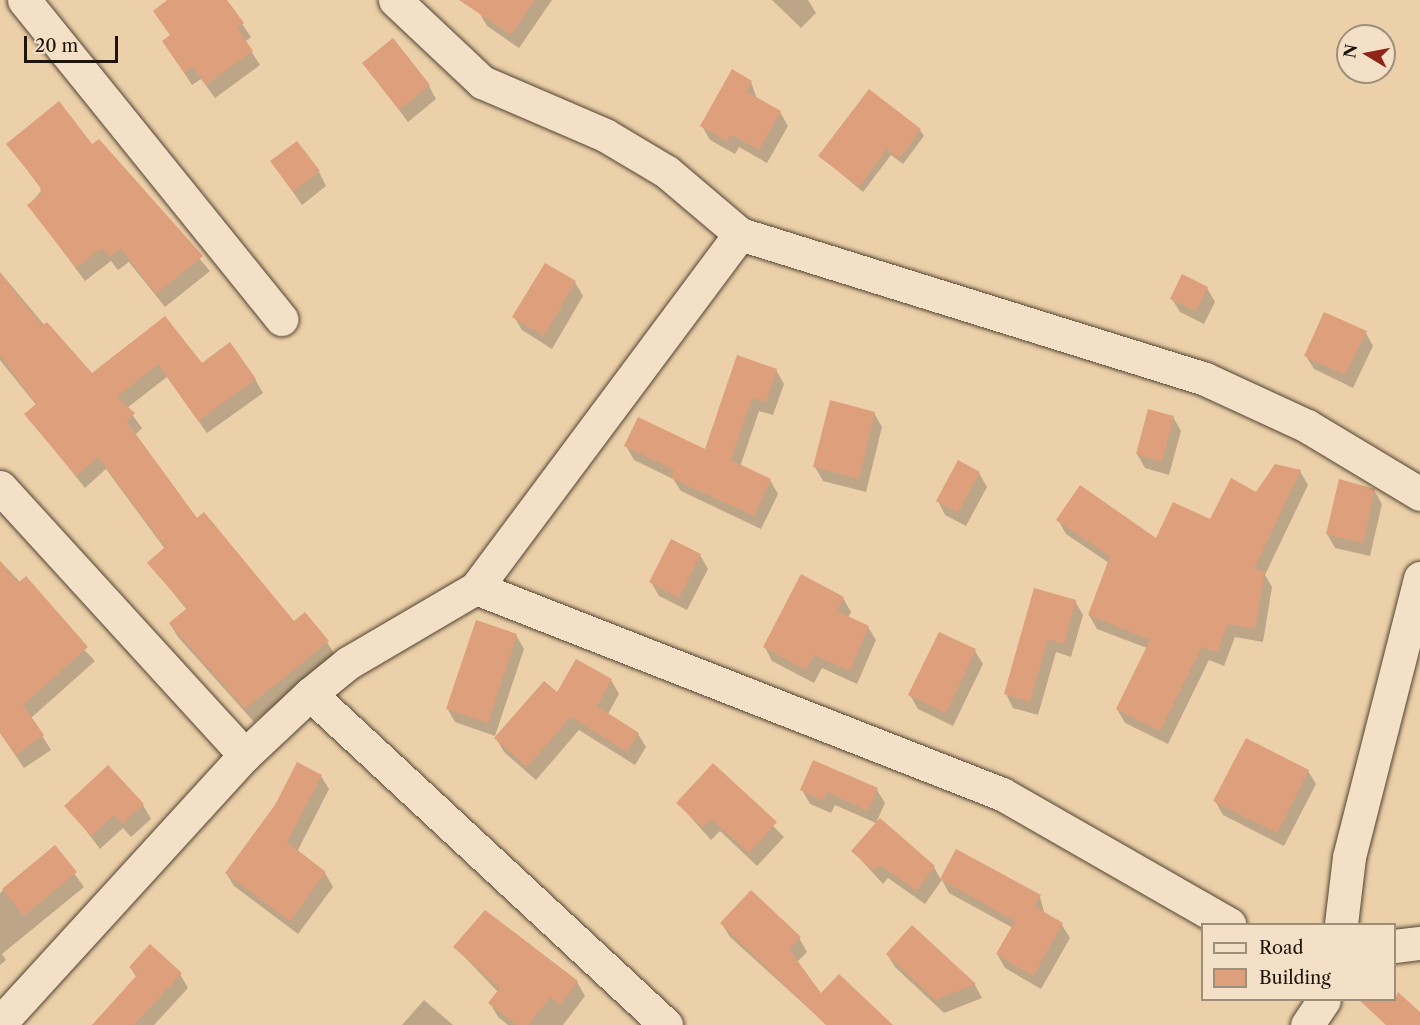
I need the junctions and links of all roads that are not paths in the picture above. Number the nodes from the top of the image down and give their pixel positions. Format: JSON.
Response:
{"nodes":[{"id":1,"x":24,"y":0,"type":"edge"},
{"id":2,"x":395,"y":0,"type":"edge"},
{"id":3,"x":740,"y":234,"type":"junction"},
{"id":4,"x":281,"y":320,"type":"dead end"},
{"id":5,"x":0,"y":487,"type":"edge"},
{"id":6,"x":1420,"y":494,"type":"edge"},
{"id":7,"x":1420,"y":578,"type":"edge"},
{"id":8,"x":476,"y":588,"type":"junction"},
{"id":9,"x":310,"y":694,"type":"junction"},
{"id":10,"x":245,"y":755,"type":"junction"},
{"id":11,"x":1227,"y":923,"type":"edge"},
{"id":12,"x":1341,"y":923,"type":"edge"},
{"id":13,"x":1420,"y":943,"type":"edge"},
{"id":14,"x":1396,"y":946,"type":"edge"},
{"id":15,"x":1323,"y":1001,"type":"edge"},
{"id":16,"x":0,"y":1023,"type":"edge"},
{"id":17,"x":666,"y":1025,"type":"edge"},
{"id":18,"x":1307,"y":1025,"type":"edge"}],
"edges":[{"from":1,"to":4,"type":"street"},
{"from":2,"to":3,"type":"street"},
{"from":3,"to":6,"type":"street"},
{"from":3,"to":8,"type":"street"},
{"from":5,"to":10,"type":"street"},
{"from":7,"to":12,"type":"street"},
{"from":8,"to":9,"type":"street"},
{"from":8,"to":11,"type":"street"},
{"from":9,"to":10,"type":"street"},
{"from":9,"to":17,"type":"street"},
{"from":10,"to":16,"type":"street"},
{"from":13,"to":14,"type":"street"},
{"from":15,"to":18,"type":"street"}]}
